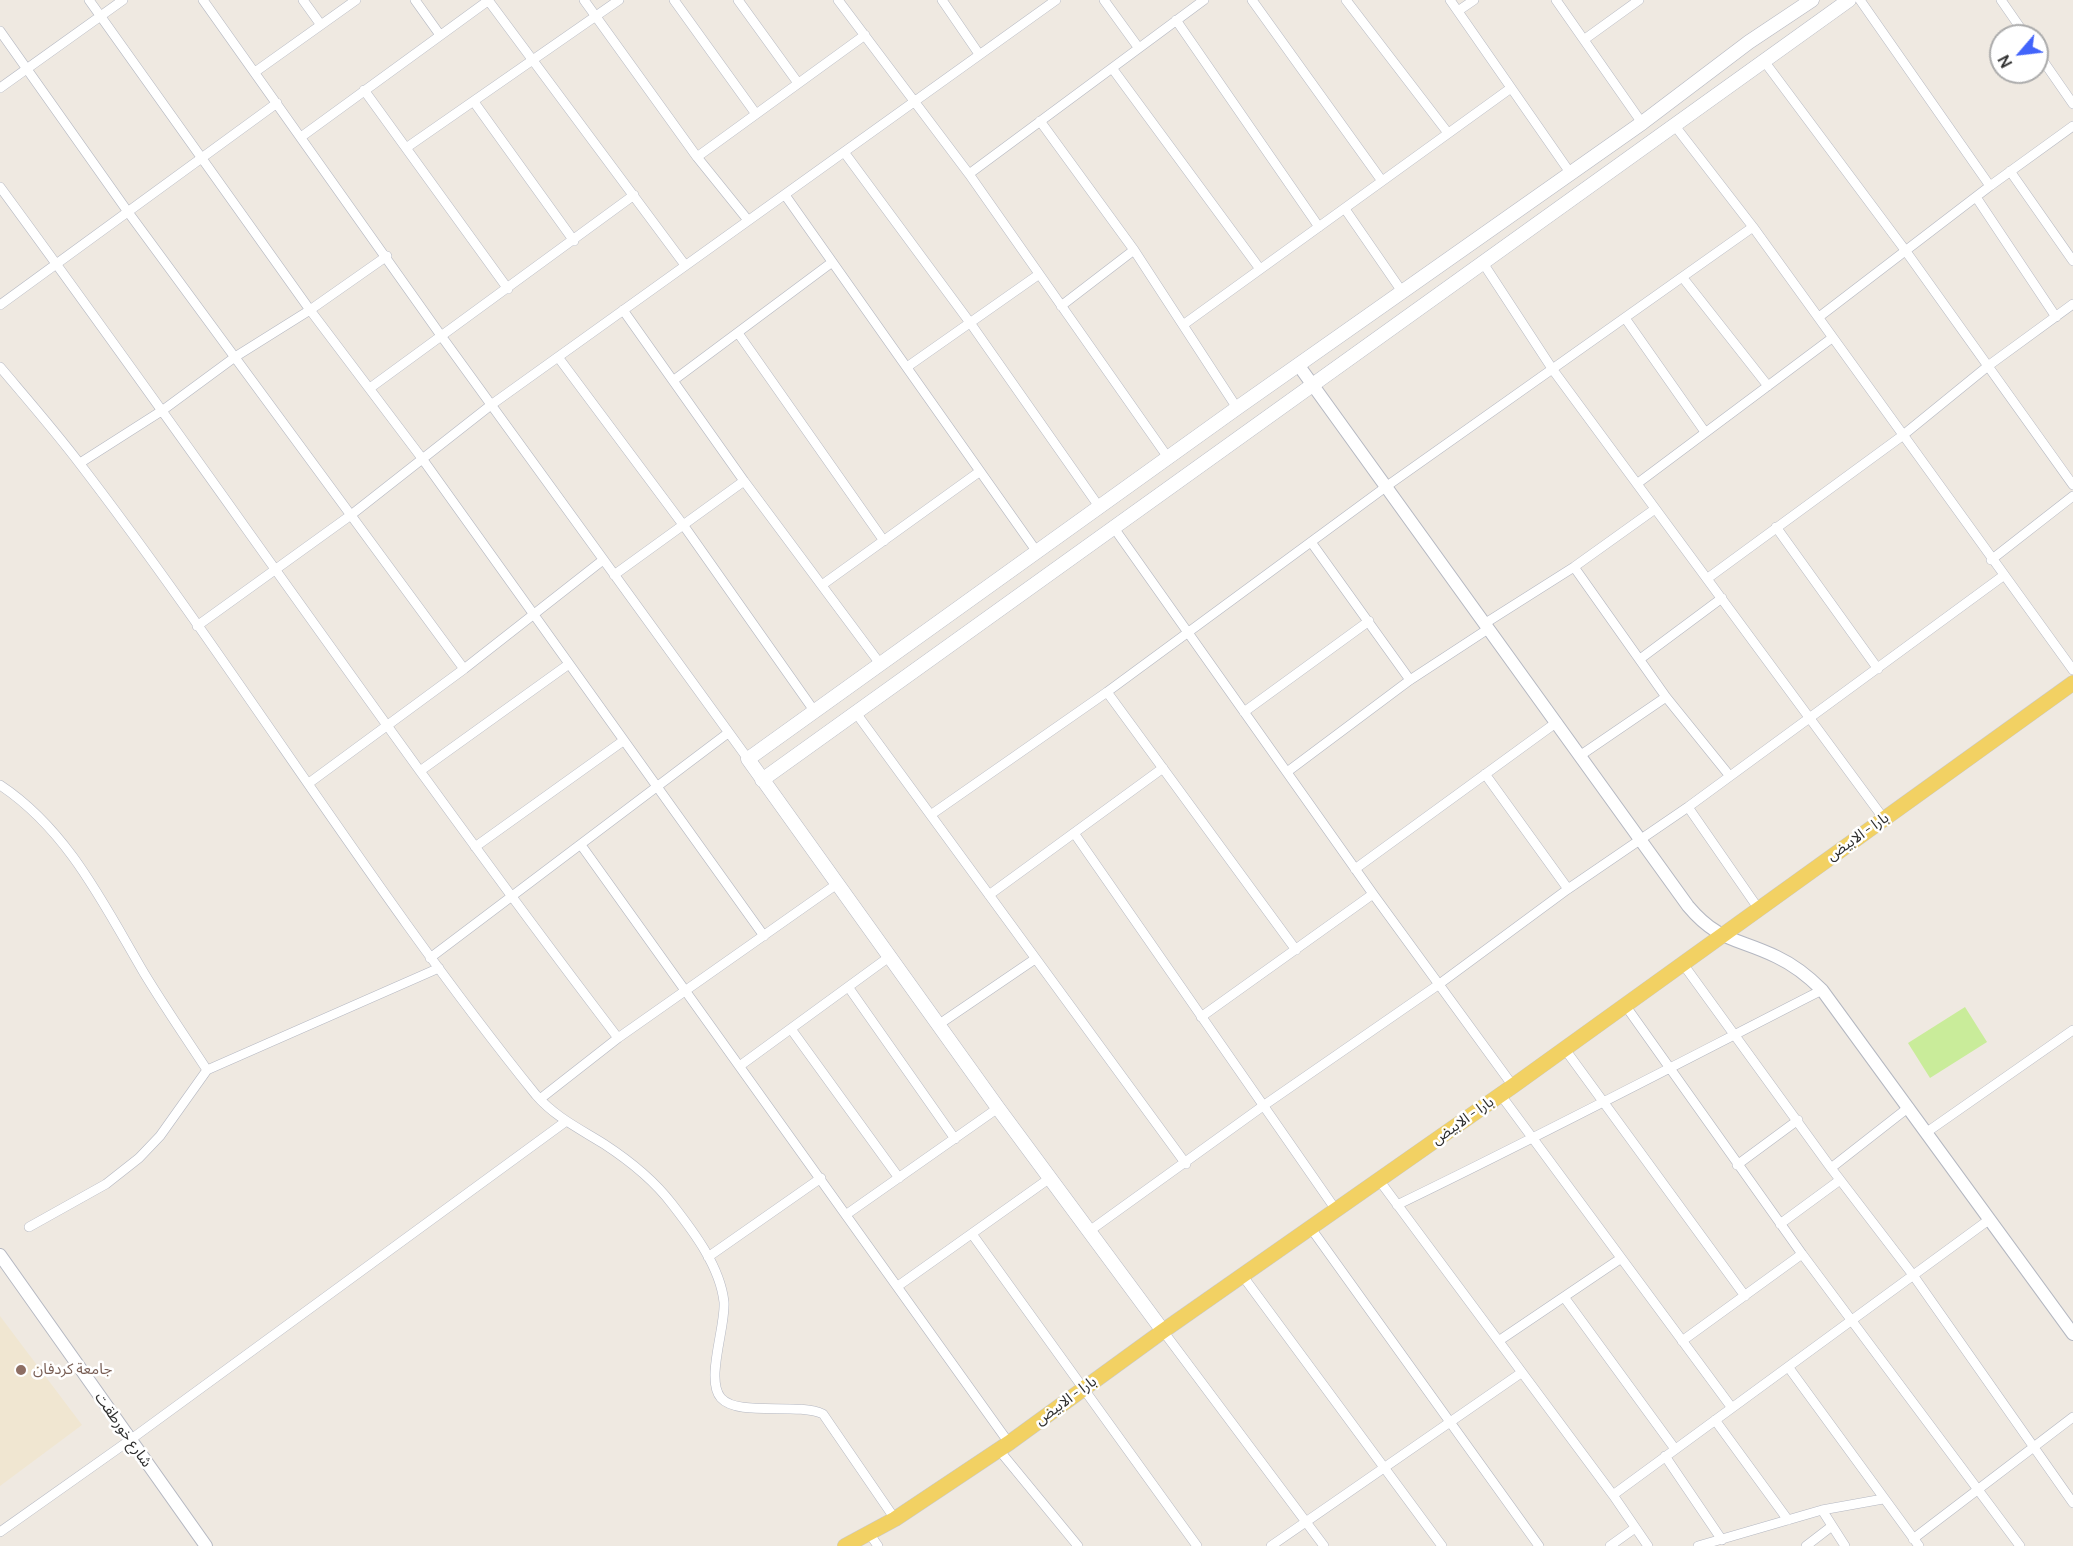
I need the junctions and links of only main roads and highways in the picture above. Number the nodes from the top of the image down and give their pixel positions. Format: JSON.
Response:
{"nodes":[{"id":1,"x":1812,"y":0,"type":"edge"},
{"id":2,"x":1849,"y":0,"type":"edge"},
{"id":3,"x":2073,"y":683,"type":"edge"},
{"id":4,"x":762,"y":780,"type":"junction"},
{"id":5,"x":1163,"y":1331,"type":"junction"},
{"id":6,"x":845,"y":1546,"type":"edge"}],
"edges":[{"from":1,"to":4,"type":"main road"},
{"from":2,"to":4,"type":"main road"},
{"from":3,"to":5,"type":"main road","name":"بارا - الابيض"},
{"from":4,"to":5,"type":"main road"},
{"from":5,"to":6,"type":"main road","name":"بارا - الابيض"}]}
